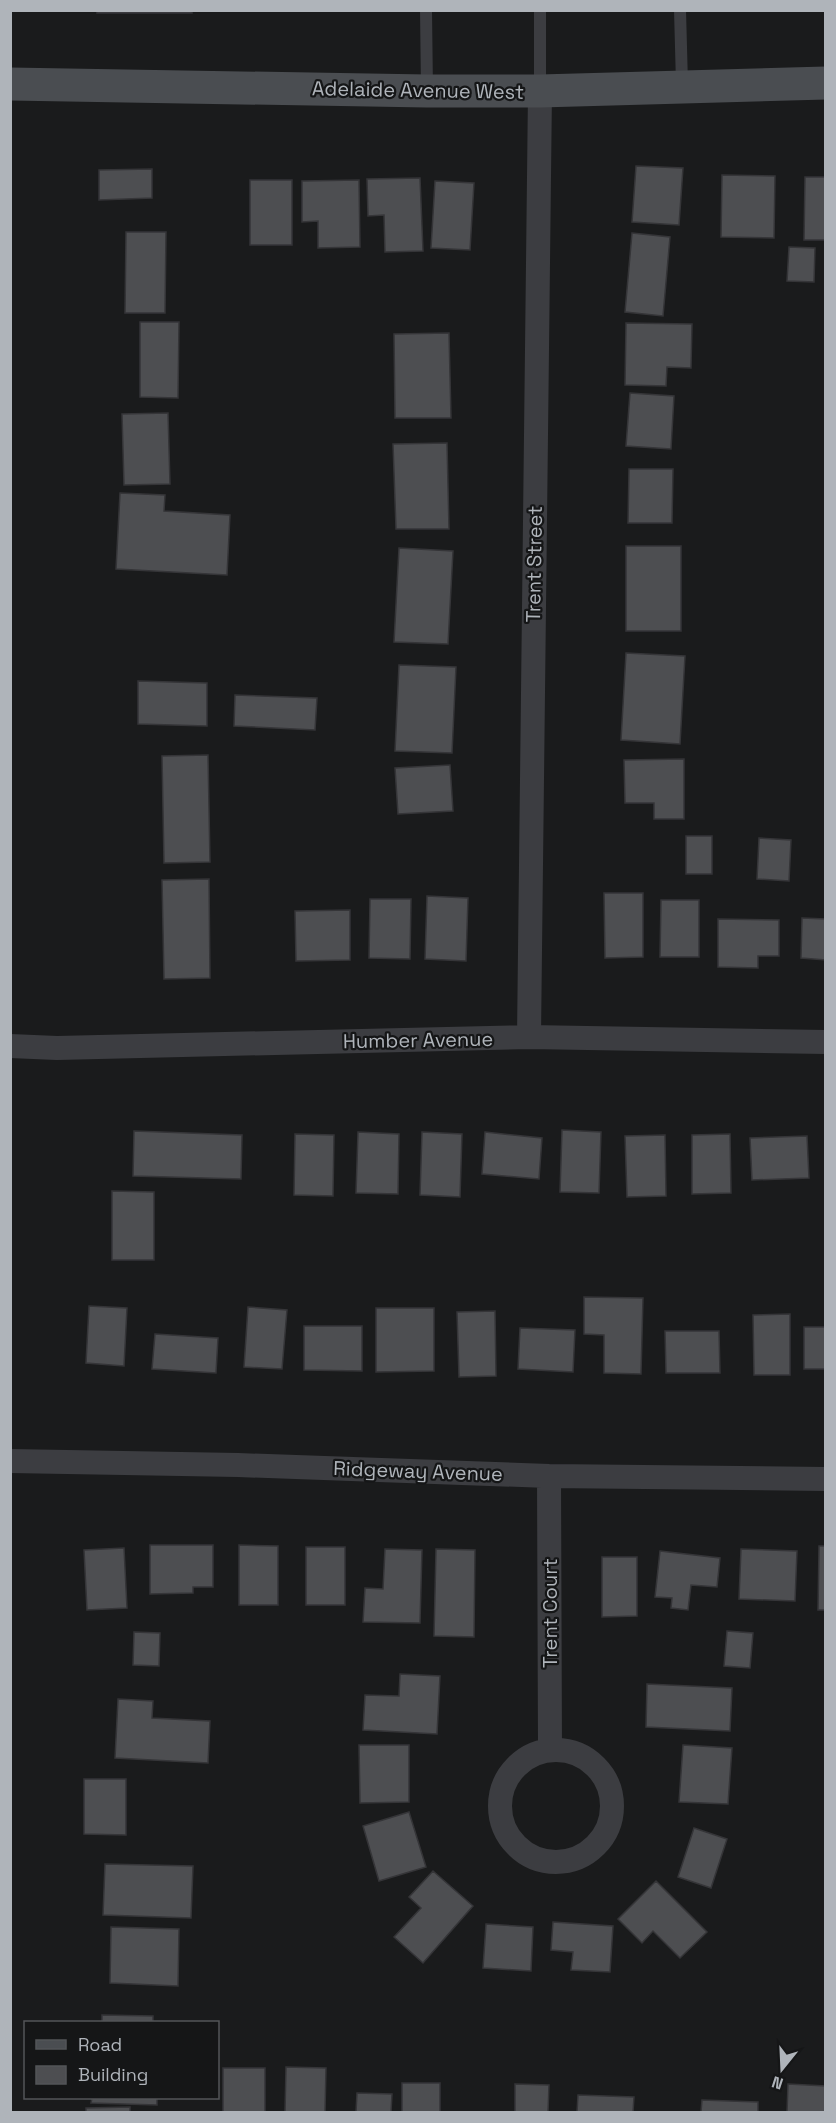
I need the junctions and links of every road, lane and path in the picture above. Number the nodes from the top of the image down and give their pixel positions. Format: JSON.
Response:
{"nodes":[{"id":1,"x":426,"y":10,"type":"edge"},
{"id":2,"x":540,"y":10,"type":"edge"},
{"id":3,"x":680,"y":10,"type":"edge"},
{"id":4,"x":825,"y":83,"type":"edge"},
{"id":5,"x":10,"y":84,"type":"edge"},
{"id":6,"x":682,"y":86,"type":"junction"},
{"id":7,"x":427,"y":91,"type":"junction"},
{"id":8,"x":540,"y":91,"type":"junction"},
{"id":9,"x":529,"y":1037,"type":"junction"},
{"id":10,"x":825,"y":1042,"type":"edge"},
{"id":11,"x":10,"y":1046,"type":"edge"},
{"id":12,"x":10,"y":1461,"type":"edge"},
{"id":13,"x":549,"y":1476,"type":"junction"},
{"id":14,"x":825,"y":1479,"type":"edge"},
{"id":15,"x":550,"y":1749,"type":"junction"}],
"edges":[{"from":1,"to":7,"type":"lane"},
{"from":2,"to":8,"type":"lane"},
{"from":3,"to":6,"type":"lane"},
{"from":4,"to":6,"type":"main road","name":"Adelaide Avenue West"},
{"from":5,"to":7,"type":"main road","name":"Adelaide Avenue West"},
{"from":6,"to":8,"type":"main road","name":"Adelaide Avenue West"},
{"from":7,"to":8,"type":"main road","name":"Adelaide Avenue West"},
{"from":8,"to":9,"type":"street","name":"Trent Street"},
{"from":9,"to":10,"type":"street","name":"Humber Avenue"},
{"from":9,"to":11,"type":"street","name":"Humber Avenue"},
{"from":12,"to":13,"type":"street","name":"Ridgeway Avenue"},
{"from":13,"to":14,"type":"street","name":"Ridgeway Avenue"},
{"from":13,"to":15,"type":"street","name":"Trent Court"},
{"from":15,"to":15,"type":"street"}]}
